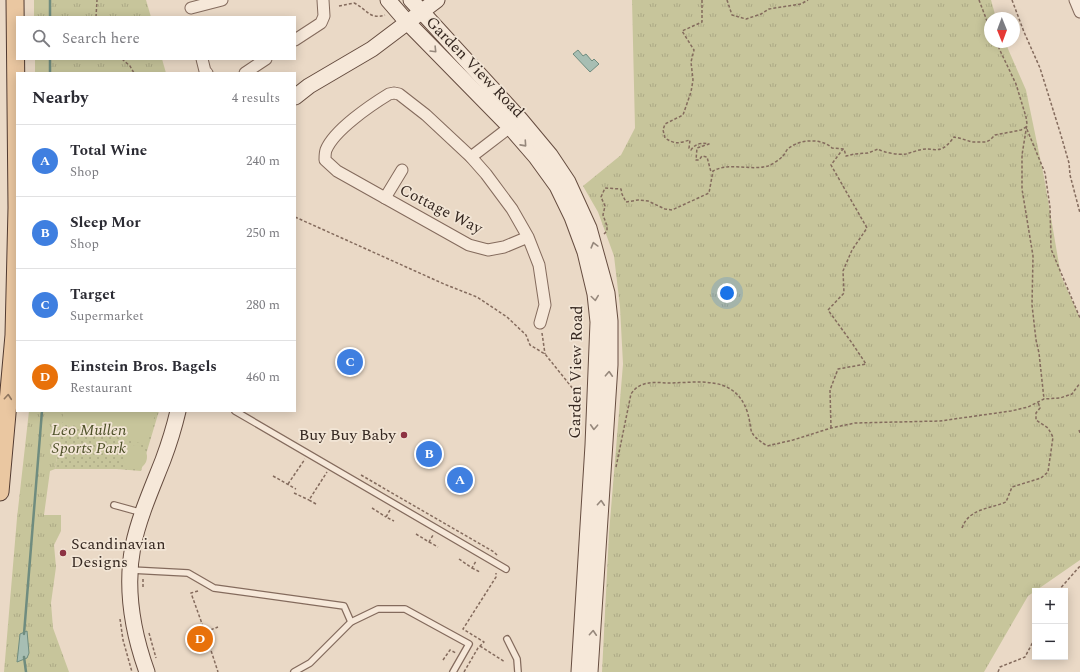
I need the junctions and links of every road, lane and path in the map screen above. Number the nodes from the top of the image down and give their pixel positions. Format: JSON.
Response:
{"nodes":[{"id":1,"x":15,"y":0,"type":"edge"},
{"id":2,"x":97,"y":0,"type":"edge"},
{"id":3,"x":222,"y":0,"type":"edge"},
{"id":4,"x":322,"y":0,"type":"edge"},
{"id":5,"x":388,"y":0,"type":"edge"},
{"id":6,"x":411,"y":0,"type":"edge"},
{"id":7,"x":437,"y":0,"type":"edge"},
{"id":8,"x":702,"y":0,"type":"edge"},
{"id":9,"x":727,"y":0,"type":"edge"},
{"id":10,"x":808,"y":0,"type":"edge"},
{"id":11,"x":980,"y":0,"type":"edge"},
{"id":12,"x":1012,"y":0,"type":"edge"},
{"id":13,"x":1075,"y":0,"type":"edge"},
{"id":14,"x":339,"y":6,"type":"dead end"},
{"id":15,"x":191,"y":8,"type":"edge"},
{"id":16,"x":422,"y":12,"type":"junction"},
{"id":17,"x":984,"y":12,"type":"edge"},
{"id":18,"x":1080,"y":12,"type":"edge"},
{"id":19,"x":384,"y":15,"type":"dead end"},
{"id":20,"x":96,"y":16,"type":"edge"},
{"id":21,"x":407,"y":22,"type":"junction"},
{"id":22,"x":296,"y":39,"type":"edge"},
{"id":23,"x":999,"y":48,"type":"edge"},
{"id":24,"x":123,"y":60,"type":"edge"},
{"id":25,"x":202,"y":60,"type":"edge"},
{"id":26,"x":264,"y":60,"type":"edge"},
{"id":27,"x":133,"y":72,"type":"edge"},
{"id":28,"x":206,"y":72,"type":"edge"},
{"id":29,"x":246,"y":72,"type":"edge"},
{"id":30,"x":296,"y":96,"type":"edge"},
{"id":31,"x":16,"y":104,"type":"edge"},
{"id":32,"x":510,"y":127,"type":"junction"},
{"id":33,"x":1026,"y":127,"type":"junction"},
{"id":34,"x":844,"y":149,"type":"junction"},
{"id":35,"x":470,"y":157,"type":"junction"},
{"id":36,"x":402,"y":170,"type":"dead end"},
{"id":37,"x":712,"y":174,"type":"junction"},
{"id":38,"x":385,"y":198,"type":"junction"},
{"id":39,"x":1080,"y":198,"type":"edge"},
{"id":40,"x":1076,"y":199,"type":"junction"},
{"id":41,"x":1080,"y":214,"type":"edge"},
{"id":42,"x":296,"y":217,"type":"edge"},
{"id":43,"x":528,"y":237,"type":"junction"},
{"id":44,"x":592,"y":237,"type":"junction"},
{"id":45,"x":16,"y":250,"type":"edge"},
{"id":46,"x":1080,"y":318,"type":"edge"},
{"id":47,"x":540,"y":323,"type":"joint"},
{"id":48,"x":545,"y":354,"type":"junction"},
{"id":49,"x":1080,"y":383,"type":"edge"},
{"id":50,"x":1044,"y":399,"type":"junction"},
{"id":51,"x":1038,"y":402,"type":"junction"},
{"id":52,"x":595,"y":404,"type":"junction"},
{"id":53,"x":178,"y":412,"type":"edge"},
{"id":54,"x":237,"y":412,"type":"edge"},
{"id":55,"x":831,"y":428,"type":"junction"},
{"id":56,"x":308,"y":454,"type":"junction"},
{"id":57,"x":331,"y":467,"type":"junction"},
{"id":58,"x":603,"y":467,"type":"junction"},
{"id":59,"x":355,"y":474,"type":"dead end"},
{"id":60,"x":273,"y":476,"type":"dead end"},
{"id":61,"x":288,"y":484,"type":"junction"},
{"id":62,"x":296,"y":489,"type":"dead end"},
{"id":63,"x":0,"y":492,"type":"edge"},
{"id":64,"x":294,"y":493,"type":"dead end"},
{"id":65,"x":309,"y":500,"type":"junction"},
{"id":66,"x":316,"y":504,"type":"dead end"},
{"id":67,"x":114,"y":505,"type":"dead end"},
{"id":68,"x":372,"y":508,"type":"dead end"},
{"id":69,"x":143,"y":513,"type":"junction"},
{"id":70,"x":386,"y":517,"type":"dead end"},
{"id":71,"x":962,"y":528,"type":"dead end"},
{"id":72,"x":428,"y":542,"type":"dead end"},
{"id":73,"x":438,"y":547,"type":"dead end"},
{"id":74,"x":497,"y":564,"type":"junction"},
{"id":75,"x":1080,"y":566,"type":"edge"},
{"id":76,"x":472,"y":568,"type":"dead end"},
{"id":77,"x":506,"y":569,"type":"dead end"},
{"id":78,"x":137,"y":570,"type":"junction"},
{"id":79,"x":480,"y":572,"type":"dead end"},
{"id":80,"x":1061,"y":588,"type":"edge"},
{"id":81,"x":198,"y":591,"type":"dead end"},
{"id":82,"x":143,"y":593,"type":"dead end"},
{"id":83,"x":351,"y":622,"type":"junction"},
{"id":84,"x":218,"y":627,"type":"dead end"},
{"id":85,"x":148,"y":628,"type":"dead end"},
{"id":86,"x":205,"y":632,"type":"junction"},
{"id":87,"x":507,"y":639,"type":"dead end"},
{"id":88,"x":1032,"y":643,"type":"edge"},
{"id":89,"x":480,"y":646,"type":"junction"},
{"id":90,"x":505,"y":662,"type":"dead end"},
{"id":91,"x":152,"y":667,"type":"edge"},
{"id":92,"x":218,"y":672,"type":"edge"},
{"id":93,"x":294,"y":672,"type":"edge"},
{"id":94,"x":452,"y":672,"type":"edge"},
{"id":95,"x":464,"y":672,"type":"edge"},
{"id":96,"x":518,"y":672,"type":"edge"},
{"id":97,"x":579,"y":672,"type":"edge"},
{"id":98,"x":590,"y":672,"type":"edge"},
{"id":99,"x":998,"y":672,"type":"edge"}],
"edges":[{"from":31,"to":1,"type":"main road","one_way":true},
{"from":2,"to":20,"type":"path"},
{"from":3,"to":15,"type":"street"},
{"from":4,"to":22,"type":"street"},
{"from":5,"to":21,"type":"main road","name":"Garden View Road"},
{"from":6,"to":16,"type":"main road","name":"Garden View Road"},
{"from":7,"to":16,"type":"main road"},
{"from":8,"to":37,"type":"path"},
{"from":9,"to":10,"type":"path"},
{"from":11,"to":17,"type":"path"},
{"from":12,"to":40,"type":"path"},
{"from":13,"to":18,"type":"street"},
{"from":14,"to":19,"type":"path"},
{"from":16,"to":21,"type":"main road"},
{"from":16,"to":44,"type":"main road","name":"Garden View Road"},
{"from":21,"to":30,"type":"main road"},
{"from":21,"to":32,"type":"main road","name":"Garden View Road","one_way":true},
{"from":23,"to":33,"type":"path"},
{"from":24,"to":27,"type":"path"},
{"from":25,"to":28,"type":"street"},
{"from":26,"to":29,"type":"street"},
{"from":32,"to":35,"type":"street"},
{"from":32,"to":52,"type":"main road","name":"Garden View Road","one_way":true},
{"from":33,"to":34,"type":"path"},
{"from":33,"to":46,"type":"path"},
{"from":33,"to":50,"type":"path"},
{"from":34,"to":37,"type":"path"},
{"from":34,"to":55,"type":"path"},
{"from":35,"to":38,"type":"street","name":"Cottage Way"},
{"from":35,"to":43,"type":"street","name":"Cottage Way"},
{"from":36,"to":38,"type":"street","name":"Cottage Way"},
{"from":37,"to":44,"type":"path"},
{"from":38,"to":43,"type":"street","name":"Cottage Way"},
{"from":39,"to":40,"type":"path"},
{"from":40,"to":41,"type":"path"},
{"from":42,"to":48,"type":"path"},
{"from":43,"to":47,"type":"street","name":"Cottage Way"},
{"from":58,"to":44,"type":"main road","name":"Garden View Road","one_way":true},
{"from":63,"to":45,"type":"main road","one_way":true},
{"from":47,"to":48,"type":"path"},
{"from":48,"to":52,"type":"path"},
{"from":49,"to":50,"type":"path"},
{"from":50,"to":51,"type":"path"},
{"from":51,"to":55,"type":"path"},
{"from":51,"to":71,"type":"path"},
{"from":52,"to":97,"type":"main road","name":"Garden View Road","one_way":true},
{"from":53,"to":69,"type":"main road"},
{"from":54,"to":56,"type":"lane"},
{"from":55,"to":58,"type":"path"},
{"from":56,"to":57,"type":"lane"},
{"from":56,"to":61,"type":"path"},
{"from":57,"to":65,"type":"path"},
{"from":57,"to":74,"type":"lane"},
{"from":98,"to":58,"type":"main road","name":"Garden View Road","one_way":true},
{"from":59,"to":74,"type":"path"},
{"from":60,"to":61,"type":"path"},
{"from":61,"to":62,"type":"path"},
{"from":64,"to":65,"type":"path"},
{"from":65,"to":66,"type":"path"},
{"from":67,"to":69,"type":"lane"},
{"from":68,"to":70,"type":"path"},
{"from":69,"to":78,"type":"main road"},
{"from":72,"to":73,"type":"path"},
{"from":74,"to":77,"type":"lane"},
{"from":74,"to":89,"type":"path"},
{"from":75,"to":80,"type":"path"},
{"from":76,"to":79,"type":"path"},
{"from":78,"to":82,"type":"path"},
{"from":78,"to":83,"type":"lane"},
{"from":78,"to":91,"type":"main road"},
{"from":81,"to":86,"type":"path"},
{"from":83,"to":93,"type":"lane"},
{"from":83,"to":94,"type":"lane"},
{"from":84,"to":86,"type":"path"},
{"from":85,"to":91,"type":"path"},
{"from":86,"to":92,"type":"path"},
{"from":87,"to":96,"type":"lane"},
{"from":88,"to":99,"type":"path"},
{"from":89,"to":90,"type":"path"},
{"from":89,"to":95,"type":"path"}]}
